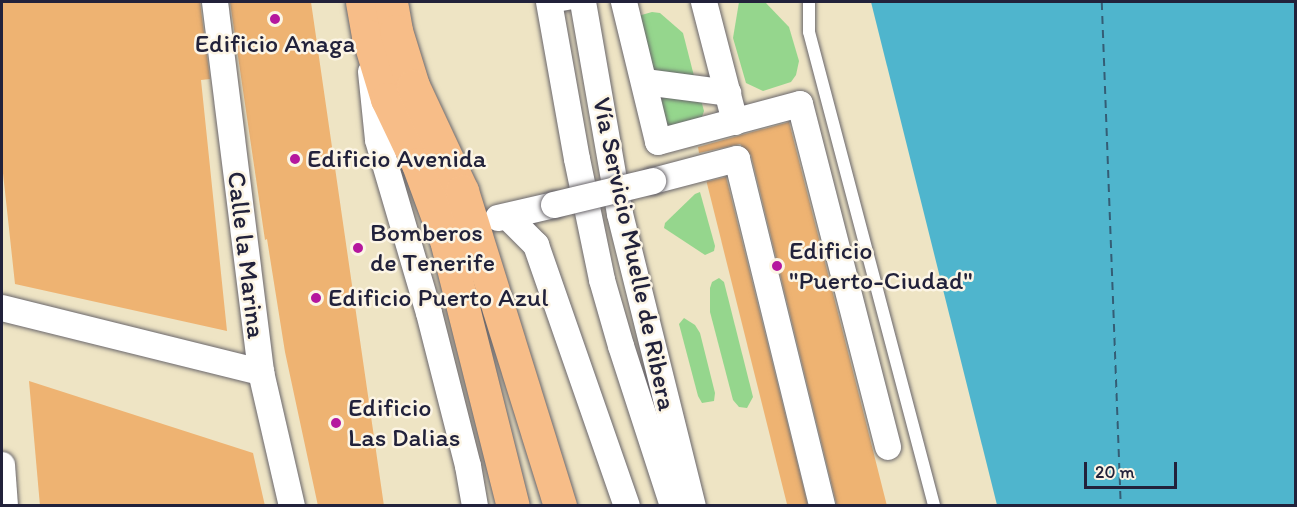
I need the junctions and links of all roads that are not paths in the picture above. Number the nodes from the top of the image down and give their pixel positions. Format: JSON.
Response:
{"nodes":[{"id":1,"x":215,"y":2,"type":"edge"},
{"id":2,"x":362,"y":2,"type":"edge"},
{"id":3,"x":577,"y":2,"type":"edge"},
{"id":4,"x":583,"y":2,"type":"edge"},
{"id":5,"x":624,"y":2,"type":"edge"},
{"id":6,"x":704,"y":2,"type":"edge"},
{"id":7,"x":809,"y":2,"type":"edge"},
{"id":8,"x":550,"y":4,"type":"edge"},
{"id":9,"x":385,"y":23,"type":"edge"},
{"id":10,"x":645,"y":82,"type":"junction"},
{"id":11,"x":728,"y":93,"type":"junction"},
{"id":12,"x":735,"y":122,"type":"junction"},
{"id":13,"x":2,"y":308,"type":"edge"},
{"id":14,"x":261,"y":372,"type":"junction"},
{"id":15,"x":888,"y":447,"type":"dead end"},
{"id":16,"x":2,"y":465,"type":"edge"},
{"id":17,"x":5,"y":506,"type":"edge"},
{"id":18,"x":292,"y":506,"type":"edge"},
{"id":19,"x":475,"y":506,"type":"edge"},
{"id":20,"x":513,"y":506,"type":"edge"},
{"id":21,"x":560,"y":506,"type":"edge"},
{"id":22,"x":627,"y":506,"type":"edge"},
{"id":23,"x":674,"y":506,"type":"edge"},
{"id":24,"x":693,"y":506,"type":"edge"},
{"id":25,"x":822,"y":506,"type":"edge"},
{"id":26,"x":933,"y":506,"type":"edge"}],
"edges":[{"from":1,"to":14,"type":"street","name":"Calle la Marina"},
{"from":2,"to":9,"type":"main road"},
{"from":3,"to":8,"type":"lane"},
{"from":4,"to":24,"type":"street","name":"Vía Servicio Muelle de Ribera"},
{"from":5,"to":10,"type":"street"},
{"from":6,"to":11,"type":"street"},
{"from":7,"to":26,"type":"lane"},
{"from":8,"to":23,"type":"street","name":"Vía Servicio Muelle de Ribera"},
{"from":9,"to":19,"type":"street"},
{"from":9,"to":20,"type":"main road"},
{"from":9,"to":21,"type":"main road"},
{"from":10,"to":11,"type":"street"},
{"from":10,"to":12,"type":"street"},
{"from":11,"to":12,"type":"street"},
{"from":12,"to":15,"type":"street"},
{"from":13,"to":14,"type":"street"},
{"from":14,"to":18,"type":"street","name":"Calle la Marina"},
{"from":16,"to":17,"type":"street"},
{"from":22,"to":25,"type":"street","bridge":true}]}
